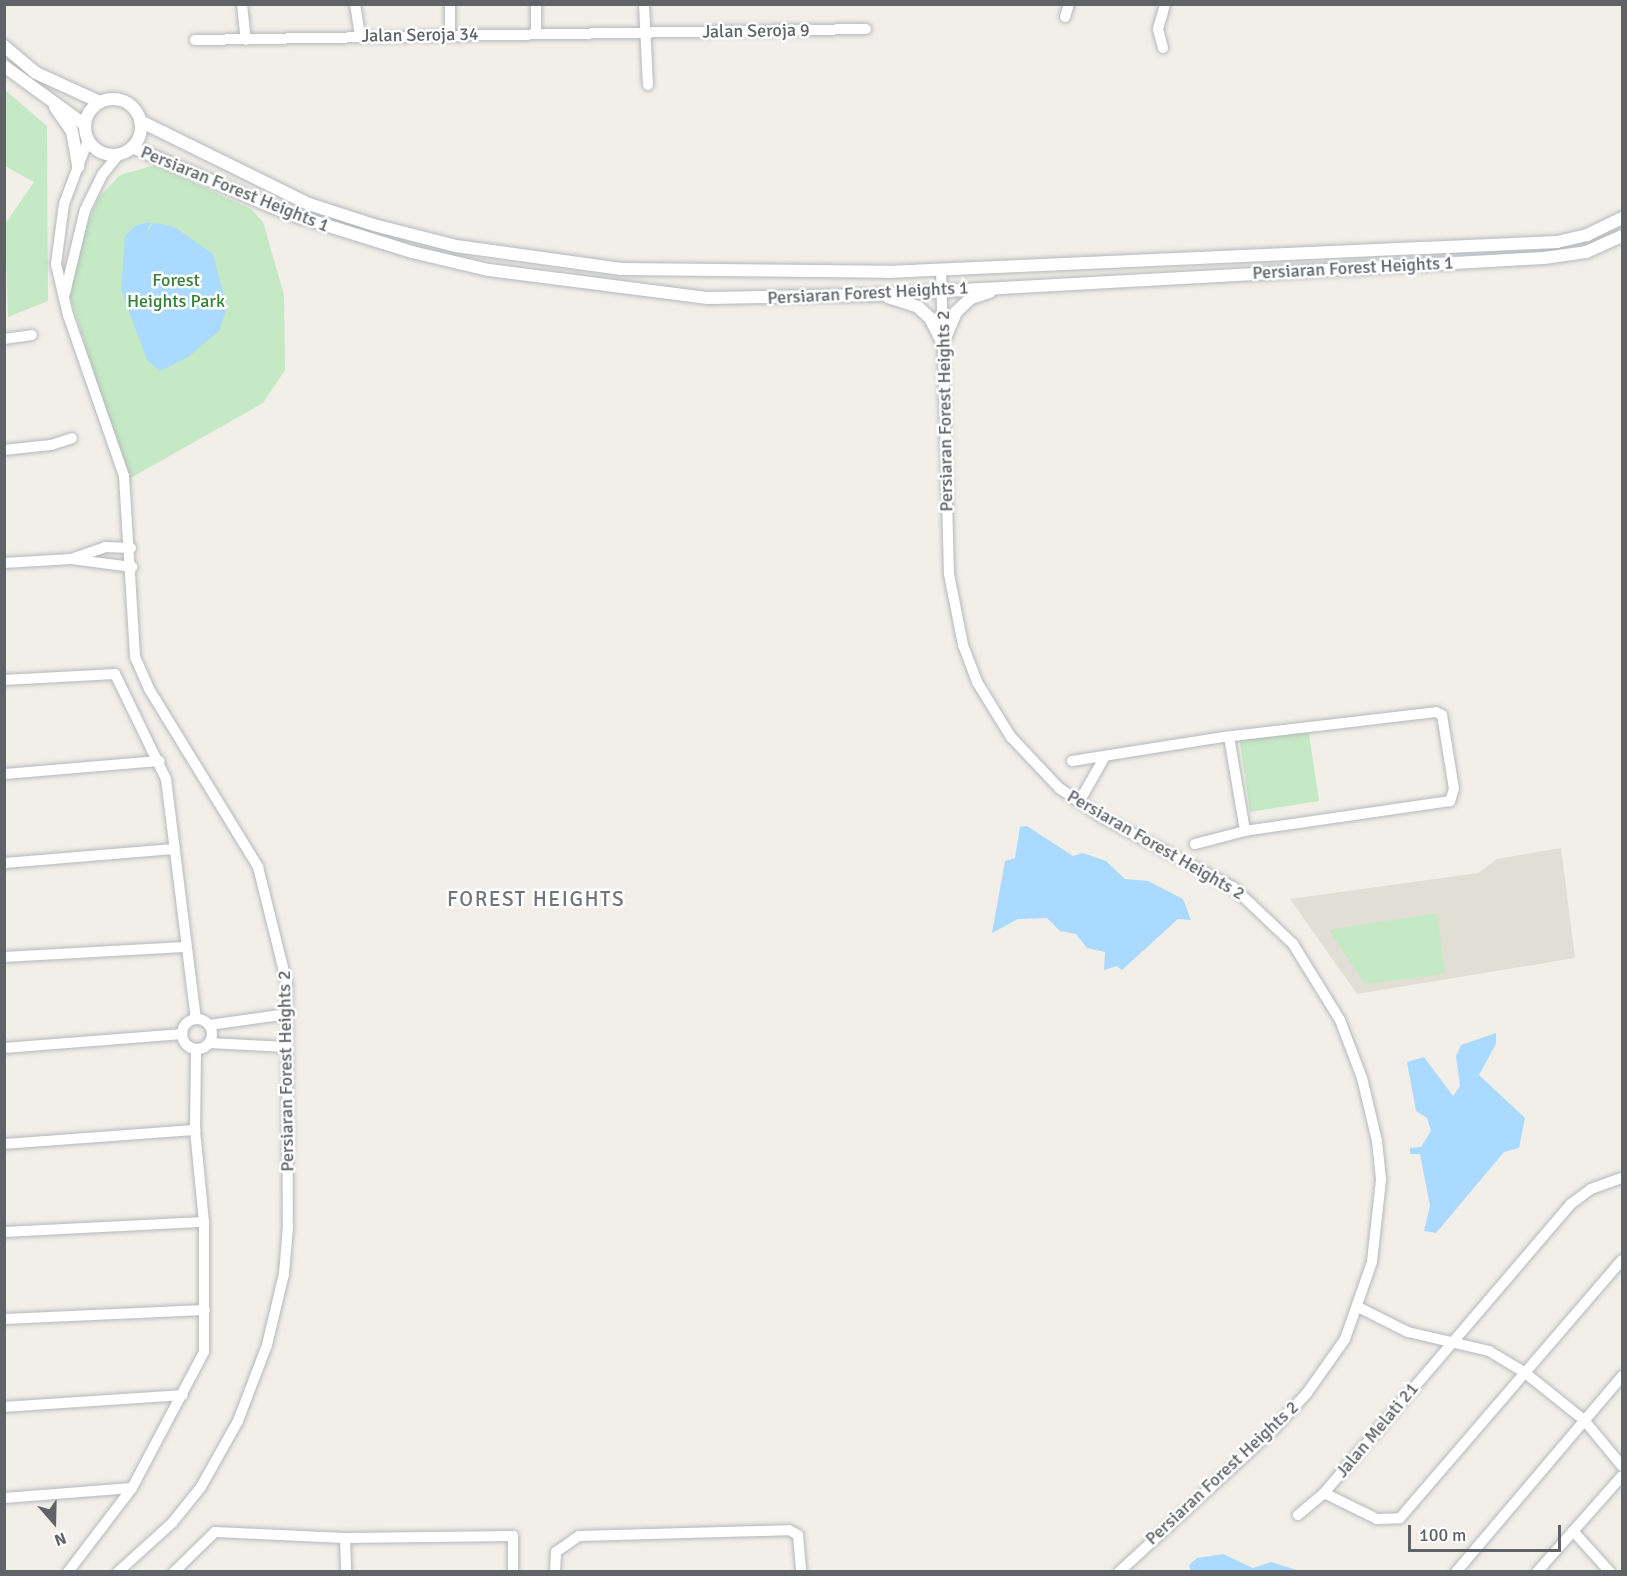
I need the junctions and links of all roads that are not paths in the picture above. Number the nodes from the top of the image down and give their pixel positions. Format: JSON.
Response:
{"nodes":[{"id":1,"x":242,"y":4,"type":"edge"},
{"id":2,"x":356,"y":4,"type":"edge"},
{"id":3,"x":450,"y":4,"type":"edge"},
{"id":4,"x":536,"y":4,"type":"edge"},
{"id":5,"x":644,"y":4,"type":"edge"},
{"id":6,"x":1069,"y":4,"type":"edge"},
{"id":7,"x":1165,"y":4,"type":"edge"},
{"id":8,"x":1065,"y":17,"type":"dead end"},
{"id":9,"x":866,"y":29,"type":"dead end"},
{"id":10,"x":537,"y":33,"type":"junction"},
{"id":11,"x":646,"y":33,"type":"junction"},
{"id":12,"x":450,"y":35,"type":"junction"},
{"id":13,"x":360,"y":37,"type":"junction"},
{"id":14,"x":195,"y":40,"type":"dead end"},
{"id":15,"x":246,"y":40,"type":"junction"},
{"id":16,"x":4,"y":46,"type":"edge"},
{"id":17,"x":1163,"y":48,"type":"dead end"},
{"id":18,"x":4,"y":66,"type":"edge"},
{"id":19,"x":648,"y":85,"type":"dead end"},
{"id":20,"x":43,"y":94,"type":"junction"},
{"id":21,"x":100,"y":102,"type":"junction"},
{"id":22,"x":140,"y":121,"type":"junction"},
{"id":23,"x":85,"y":125,"type":"junction"},
{"id":24,"x":88,"y":140,"type":"junction"},
{"id":25,"x":132,"y":147,"type":"junction"},
{"id":26,"x":119,"y":154,"type":"junction"},
{"id":27,"x":78,"y":166,"type":"junction"},
{"id":28,"x":1623,"y":218,"type":"edge"},
{"id":29,"x":1623,"y":236,"type":"edge"},
{"id":30,"x":941,"y":269,"type":"junction"},
{"id":31,"x":1006,"y":288,"type":"junction"},
{"id":32,"x":942,"y":289,"type":"junction"},
{"id":33,"x":873,"y":295,"type":"junction"},
{"id":34,"x":64,"y":297,"type":"junction"},
{"id":35,"x":32,"y":335,"type":"dead end"},
{"id":36,"x":4,"y":339,"type":"edge"},
{"id":37,"x":943,"y":343,"type":"junction"},
{"id":38,"x":72,"y":438,"type":"dead end"},
{"id":39,"x":4,"y":450,"type":"edge"},
{"id":40,"x":131,"y":548,"type":"junction"},
{"id":41,"x":71,"y":559,"type":"junction"},
{"id":42,"x":4,"y":563,"type":"edge"},
{"id":43,"x":132,"y":567,"type":"junction"},
{"id":44,"x":4,"y":680,"type":"edge"},
{"id":45,"x":1229,"y":737,"type":"junction"},
{"id":46,"x":1104,"y":758,"type":"junction"},
{"id":47,"x":159,"y":761,"type":"junction"},
{"id":48,"x":1072,"y":761,"type":"dead end"},
{"id":49,"x":4,"y":774,"type":"edge"},
{"id":50,"x":1079,"y":802,"type":"junction"},
{"id":51,"x":1245,"y":831,"type":"junction"},
{"id":52,"x":1195,"y":844,"type":"dead end"},
{"id":53,"x":174,"y":849,"type":"junction"},
{"id":54,"x":4,"y":863,"type":"edge"},
{"id":55,"x":184,"y":947,"type":"junction"},
{"id":56,"x":4,"y":957,"type":"edge"},
{"id":57,"x":287,"y":1014,"type":"junction"},
{"id":58,"x":196,"y":1019,"type":"junction"},
{"id":59,"x":209,"y":1025,"type":"junction"},
{"id":60,"x":183,"y":1034,"type":"junction"},
{"id":61,"x":209,"y":1043,"type":"junction"},
{"id":62,"x":287,"y":1047,"type":"junction"},
{"id":63,"x":4,"y":1048,"type":"edge"},
{"id":64,"x":196,"y":1049,"type":"junction"},
{"id":65,"x":195,"y":1130,"type":"junction"},
{"id":66,"x":4,"y":1144,"type":"edge"},
{"id":67,"x":1623,"y":1178,"type":"edge"},
{"id":68,"x":204,"y":1222,"type":"junction"},
{"id":69,"x":4,"y":1232,"type":"edge"},
{"id":70,"x":1623,"y":1260,"type":"edge"},
{"id":71,"x":1360,"y":1308,"type":"junction"},
{"id":72,"x":205,"y":1310,"type":"junction"},
{"id":73,"x":4,"y":1319,"type":"edge"},
{"id":74,"x":1451,"y":1342,"type":"junction"},
{"id":75,"x":1524,"y":1372,"type":"junction"},
{"id":76,"x":1623,"y":1376,"type":"edge"},
{"id":77,"x":183,"y":1395,"type":"junction"},
{"id":78,"x":4,"y":1407,"type":"edge"},
{"id":79,"x":1584,"y":1420,"type":"junction"},
{"id":80,"x":1623,"y":1466,"type":"edge"},
{"id":81,"x":1623,"y":1476,"type":"edge"},
{"id":82,"x":132,"y":1488,"type":"junction"},
{"id":83,"x":1324,"y":1493,"type":"junction"},
{"id":84,"x":4,"y":1498,"type":"edge"},
{"id":85,"x":1298,"y":1515,"type":"dead end"},
{"id":86,"x":1573,"y":1531,"type":"junction"},
{"id":87,"x":345,"y":1538,"type":"junction"},
{"id":88,"x":68,"y":1572,"type":"edge"},
{"id":89,"x":118,"y":1572,"type":"edge"},
{"id":90,"x":174,"y":1572,"type":"edge"},
{"id":91,"x":346,"y":1572,"type":"edge"},
{"id":92,"x":513,"y":1572,"type":"edge"},
{"id":93,"x":555,"y":1572,"type":"edge"},
{"id":94,"x":801,"y":1572,"type":"edge"},
{"id":95,"x":1119,"y":1572,"type":"edge"},
{"id":96,"x":1456,"y":1572,"type":"edge"},
{"id":97,"x":1538,"y":1572,"type":"edge"},
{"id":98,"x":1610,"y":1572,"type":"edge"}],
"edges":[{"from":1,"to":15,"type":"street"},
{"from":2,"to":13,"type":"street"},
{"from":3,"to":12,"type":"street"},
{"from":4,"to":10,"type":"street"},
{"from":5,"to":11,"type":"street"},
{"from":6,"to":8,"type":"street"},
{"from":7,"to":17,"type":"street"},
{"from":9,"to":11,"type":"street","name":"Jalan Seroja 9"},
{"from":10,"to":11,"type":"street","name":"Jalan Seroja 34"},
{"from":10,"to":12,"type":"street","name":"Jalan Seroja 34"},
{"from":11,"to":19,"type":"street"},
{"from":12,"to":13,"type":"street","name":"Jalan Seroja 34"},
{"from":13,"to":15,"type":"street","name":"Jalan Seroja 34"},
{"from":14,"to":15,"type":"street","name":"Jalan Seroja 34"},
{"from":16,"to":21,"type":"street"},
{"from":18,"to":20,"type":"street"},
{"from":20,"to":23,"type":"street"},
{"from":20,"to":27,"type":"street"},
{"from":21,"to":22,"type":"street"},
{"from":21,"to":23,"type":"street"},
{"from":22,"to":25,"type":"street"},
{"from":22,"to":30,"type":"street","name":"Persiaran Forest Heights 1"},
{"from":23,"to":24,"type":"street"},
{"from":24,"to":26,"type":"street"},
{"from":24,"to":27,"type":"street","name":"Persiaran Forest Heights 2"},
{"from":25,"to":26,"type":"street"},
{"from":25,"to":33,"type":"street","name":"Persiaran Forest Heights 1"},
{"from":26,"to":34,"type":"street"},
{"from":27,"to":34,"type":"street","name":"Persiaran Forest Heights 2"},
{"from":28,"to":30,"type":"street","name":"Persiaran Forest Heights 1"},
{"from":29,"to":31,"type":"street","name":"Persiaran Forest Heights 1"},
{"from":30,"to":32,"type":"street","name":"Persiaran Forest Heights 2"},
{"from":31,"to":32,"type":"street","name":"Persiaran Forest Heights 1"},
{"from":31,"to":37,"type":"street"},
{"from":32,"to":33,"type":"street","name":"Persiaran Forest Heights 1"},
{"from":32,"to":37,"type":"street","name":"Persiaran Forest Heights 2"},
{"from":33,"to":37,"type":"street"},
{"from":34,"to":40,"type":"street","name":"Persiaran Forest Heights 2"},
{"from":35,"to":36,"type":"street"},
{"from":37,"to":50,"type":"street","name":"Persiaran Forest Heights 2"},
{"from":38,"to":39,"type":"street"},
{"from":40,"to":41,"type":"street"},
{"from":40,"to":43,"type":"street","name":"Persiaran Forest Heights 2"},
{"from":41,"to":42,"type":"street"},
{"from":41,"to":43,"type":"street"},
{"from":43,"to":57,"type":"street","name":"Persiaran Forest Heights 2"},
{"from":44,"to":47,"type":"street"},
{"from":45,"to":46,"type":"street"},
{"from":45,"to":51,"type":"street"},
{"from":45,"to":51,"type":"street"},
{"from":46,"to":48,"type":"street"},
{"from":46,"to":50,"type":"street"},
{"from":47,"to":49,"type":"street"},
{"from":47,"to":53,"type":"street"},
{"from":50,"to":71,"type":"street","name":"Persiaran Forest Heights 2"},
{"from":51,"to":52,"type":"street"},
{"from":53,"to":54,"type":"street"},
{"from":53,"to":55,"type":"street"},
{"from":55,"to":56,"type":"street"},
{"from":55,"to":58,"type":"street"},
{"from":57,"to":59,"type":"street"},
{"from":57,"to":62,"type":"street","name":"Persiaran Forest Heights 2"},
{"from":58,"to":59,"type":"street"},
{"from":58,"to":60,"type":"street"},
{"from":59,"to":61,"type":"street"},
{"from":60,"to":63,"type":"street"},
{"from":60,"to":64,"type":"street"},
{"from":61,"to":62,"type":"street"},
{"from":61,"to":64,"type":"street"},
{"from":62,"to":89,"type":"street","name":"Persiaran Forest Heights 2"},
{"from":64,"to":65,"type":"street"},
{"from":65,"to":66,"type":"street"},
{"from":65,"to":68,"type":"street"},
{"from":67,"to":74,"type":"street","name":"Jalan Melati 21"},
{"from":68,"to":69,"type":"street"},
{"from":68,"to":72,"type":"street"},
{"from":70,"to":75,"type":"street"},
{"from":71,"to":74,"type":"street"},
{"from":71,"to":95,"type":"street","name":"Persiaran Forest Heights 2"},
{"from":72,"to":73,"type":"street"},
{"from":72,"to":77,"type":"street"},
{"from":74,"to":75,"type":"street"},
{"from":74,"to":83,"type":"street","name":"Jalan Melati 21"},
{"from":75,"to":79,"type":"street"},
{"from":75,"to":83,"type":"street"},
{"from":76,"to":79,"type":"street"},
{"from":77,"to":78,"type":"street"},
{"from":77,"to":82,"type":"street"},
{"from":79,"to":80,"type":"street"},
{"from":79,"to":96,"type":"street"},
{"from":81,"to":86,"type":"street"},
{"from":82,"to":84,"type":"street"},
{"from":82,"to":88,"type":"street"},
{"from":83,"to":85,"type":"street","name":"Jalan Melati 21"},
{"from":86,"to":97,"type":"street"},
{"from":86,"to":98,"type":"street"},
{"from":87,"to":90,"type":"street"},
{"from":87,"to":91,"type":"street"},
{"from":87,"to":92,"type":"street"},
{"from":93,"to":94,"type":"street"}]}
